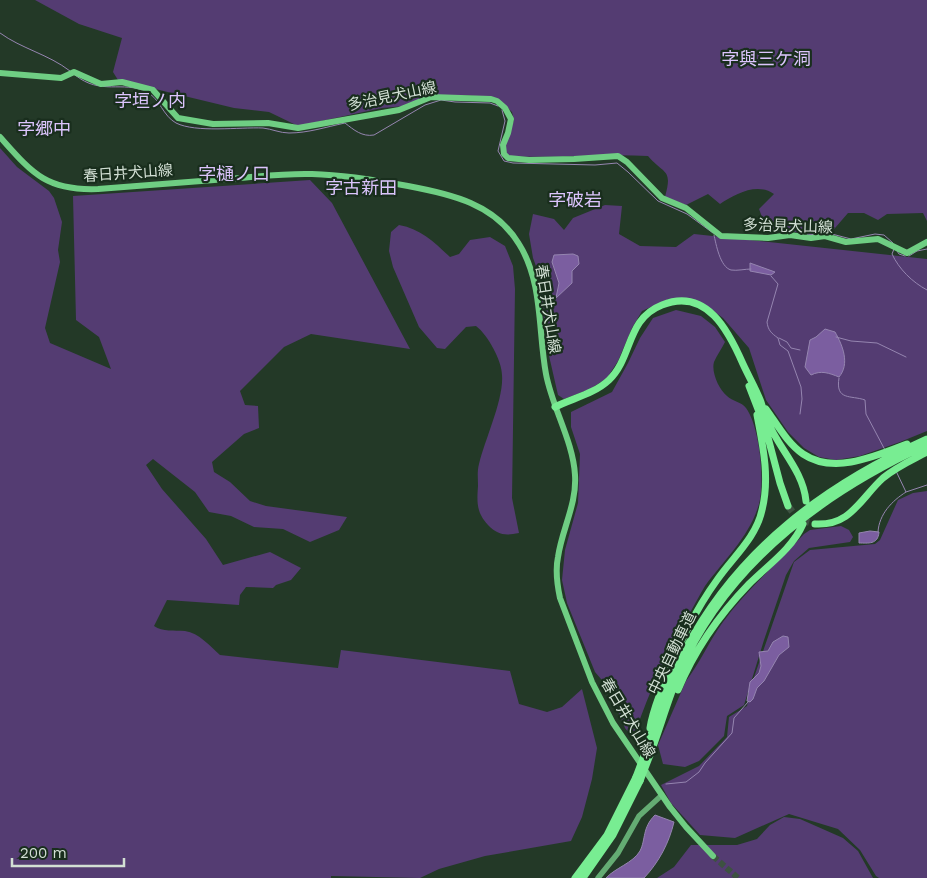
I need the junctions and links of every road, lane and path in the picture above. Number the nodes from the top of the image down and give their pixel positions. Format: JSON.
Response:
{"nodes":[{"id":1,"x":0,"y":73,"type":"edge"},
{"id":2,"x":0,"y":138,"type":"edge"},
{"id":3,"x":927,"y":242,"type":"edge"},
{"id":4,"x":758,"y":403,"type":"junction"},
{"id":5,"x":555,"y":407,"type":"junction"},
{"id":6,"x":927,"y":437,"type":"edge"},
{"id":7,"x":927,"y":445,"type":"edge"},
{"id":8,"x":927,"y":452,"type":"edge"},
{"id":9,"x":806,"y":501,"type":"dead end"},
{"id":10,"x":788,"y":506,"type":"tunnel mouth"},
{"id":11,"x":803,"y":524,"type":"dead end"},
{"id":12,"x":815,"y":524,"type":"tunnel mouth"},
{"id":13,"x":648,"y":741,"type":"junction"},
{"id":14,"x":648,"y":754,"type":"junction"},
{"id":15,"x":638,"y":779,"type":"junction"},
{"id":16,"x":662,"y":795,"type":"junction"},
{"id":17,"x":713,"y":856,"type":"tunnel mouth"},
{"id":18,"x":575,"y":878,"type":"edge"},
{"id":19,"x":583,"y":878,"type":"edge"},
{"id":20,"x":598,"y":878,"type":"edge"}],
"edges":[{"from":1,"to":3,"type":"main road","name":"多治見犬山線"},
{"from":2,"to":5,"type":"main road","name":"春日井犬山線"},
{"from":4,"to":5,"type":"highway"},
{"from":4,"to":6,"type":"highway"},
{"from":4,"to":9,"type":"highway"},
{"from":4,"to":10,"type":"highway"},
{"from":4,"to":13,"type":"highway"},
{"from":5,"to":16,"type":"main road","name":"春日井犬山線"},
{"from":6,"to":13,"type":"highway","name":"中央自動車道"},
{"from":7,"to":14,"type":"highway","name":"中央自動車道"},
{"from":8,"to":12,"type":"highway"},
{"from":11,"to":14,"type":"highway"},
{"from":13,"to":14,"type":"highway","name":"中央自動車道"},
{"from":14,"to":15,"type":"highway","name":"中央自動車道","bridge":true},
{"from":15,"to":18,"type":"highway","name":"中央自動車道"},
{"from":15,"to":19,"type":"highway","name":"中央自動車道"},
{"from":16,"to":17,"type":"main road","name":"春日井犬山線"},
{"from":16,"to":20,"type":"main road"}]}
